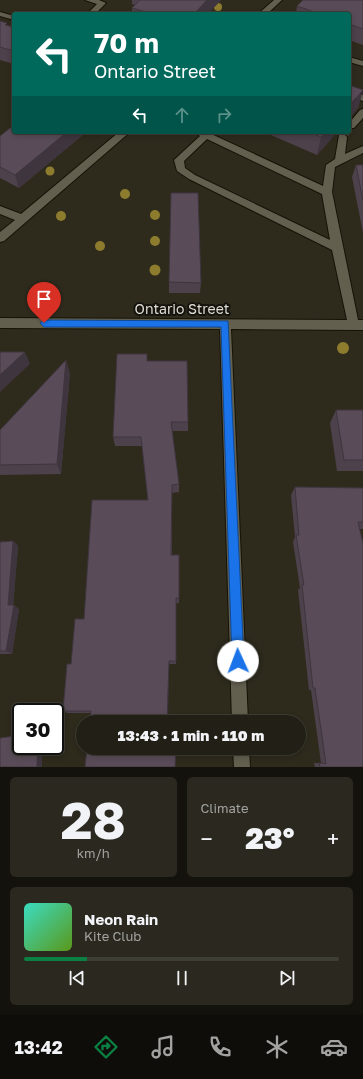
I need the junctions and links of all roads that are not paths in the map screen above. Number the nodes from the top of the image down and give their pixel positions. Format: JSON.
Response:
{"nodes":[{"id":1,"x":89,"y":0,"type":"edge"},
{"id":2,"x":278,"y":0,"type":"edge"},
{"id":3,"x":93,"y":12,"type":"edge"},
{"id":4,"x":264,"y":12,"type":"edge"},
{"id":5,"x":0,"y":14,"type":"edge"},
{"id":6,"x":12,"y":17,"type":"edge"},
{"id":7,"x":351,"y":60,"type":"edge"},
{"id":8,"x":363,"y":64,"type":"edge"},
{"id":9,"x":351,"y":94,"type":"edge"},
{"id":10,"x":363,"y":98,"type":"edge"},
{"id":11,"x":363,"y":112,"type":"edge"},
{"id":12,"x":351,"y":126,"type":"dead end"},
{"id":13,"x":123,"y":134,"type":"edge"},
{"id":14,"x":202,"y":134,"type":"edge"},
{"id":15,"x":205,"y":134,"type":"edge"},
{"id":16,"x":342,"y":137,"type":"tunnel mouth"},
{"id":17,"x":363,"y":149,"type":"edge"},
{"id":18,"x":340,"y":161,"type":"junction"},
{"id":19,"x":327,"y":192,"type":"junction"},
{"id":20,"x":0,"y":210,"type":"edge"},
{"id":21,"x":22,"y":219,"type":"junction"},
{"id":22,"x":0,"y":238,"type":"edge"},
{"id":23,"x":337,"y":248,"type":"junction"},
{"id":24,"x":0,"y":323,"type":"edge"},
{"id":25,"x":225,"y":324,"type":"junction"},
{"id":26,"x":358,"y":324,"type":"edge"},
{"id":27,"x":240,"y":715,"type":"edge"},
{"id":28,"x":241,"y":755,"type":"edge"},
{"id":29,"x":242,"y":767,"type":"edge"}],
"edges":[{"from":1,"to":3,"type":"street"},
{"from":2,"to":4,"type":"street"},
{"from":5,"to":6,"type":"street"},
{"from":7,"to":8,"type":"street"},
{"from":9,"to":10,"type":"street"},
{"from":11,"to":12,"type":"street"},
{"from":13,"to":21,"type":"street"},
{"from":14,"to":23,"type":"street"},
{"from":15,"to":19,"type":"street"},
{"from":16,"to":18,"type":"street"},
{"from":17,"to":18,"type":"street"},
{"from":18,"to":19,"type":"street"},
{"from":19,"to":23,"type":"street"},
{"from":20,"to":21,"type":"street"},
{"from":21,"to":22,"type":"street"},
{"from":23,"to":26,"type":"street"},
{"from":24,"to":25,"type":"street","name":"Ontario Street"},
{"from":25,"to":26,"type":"street","name":"Ontario Street"},
{"from":25,"to":27,"type":"street"},
{"from":28,"to":29,"type":"street"}]}
